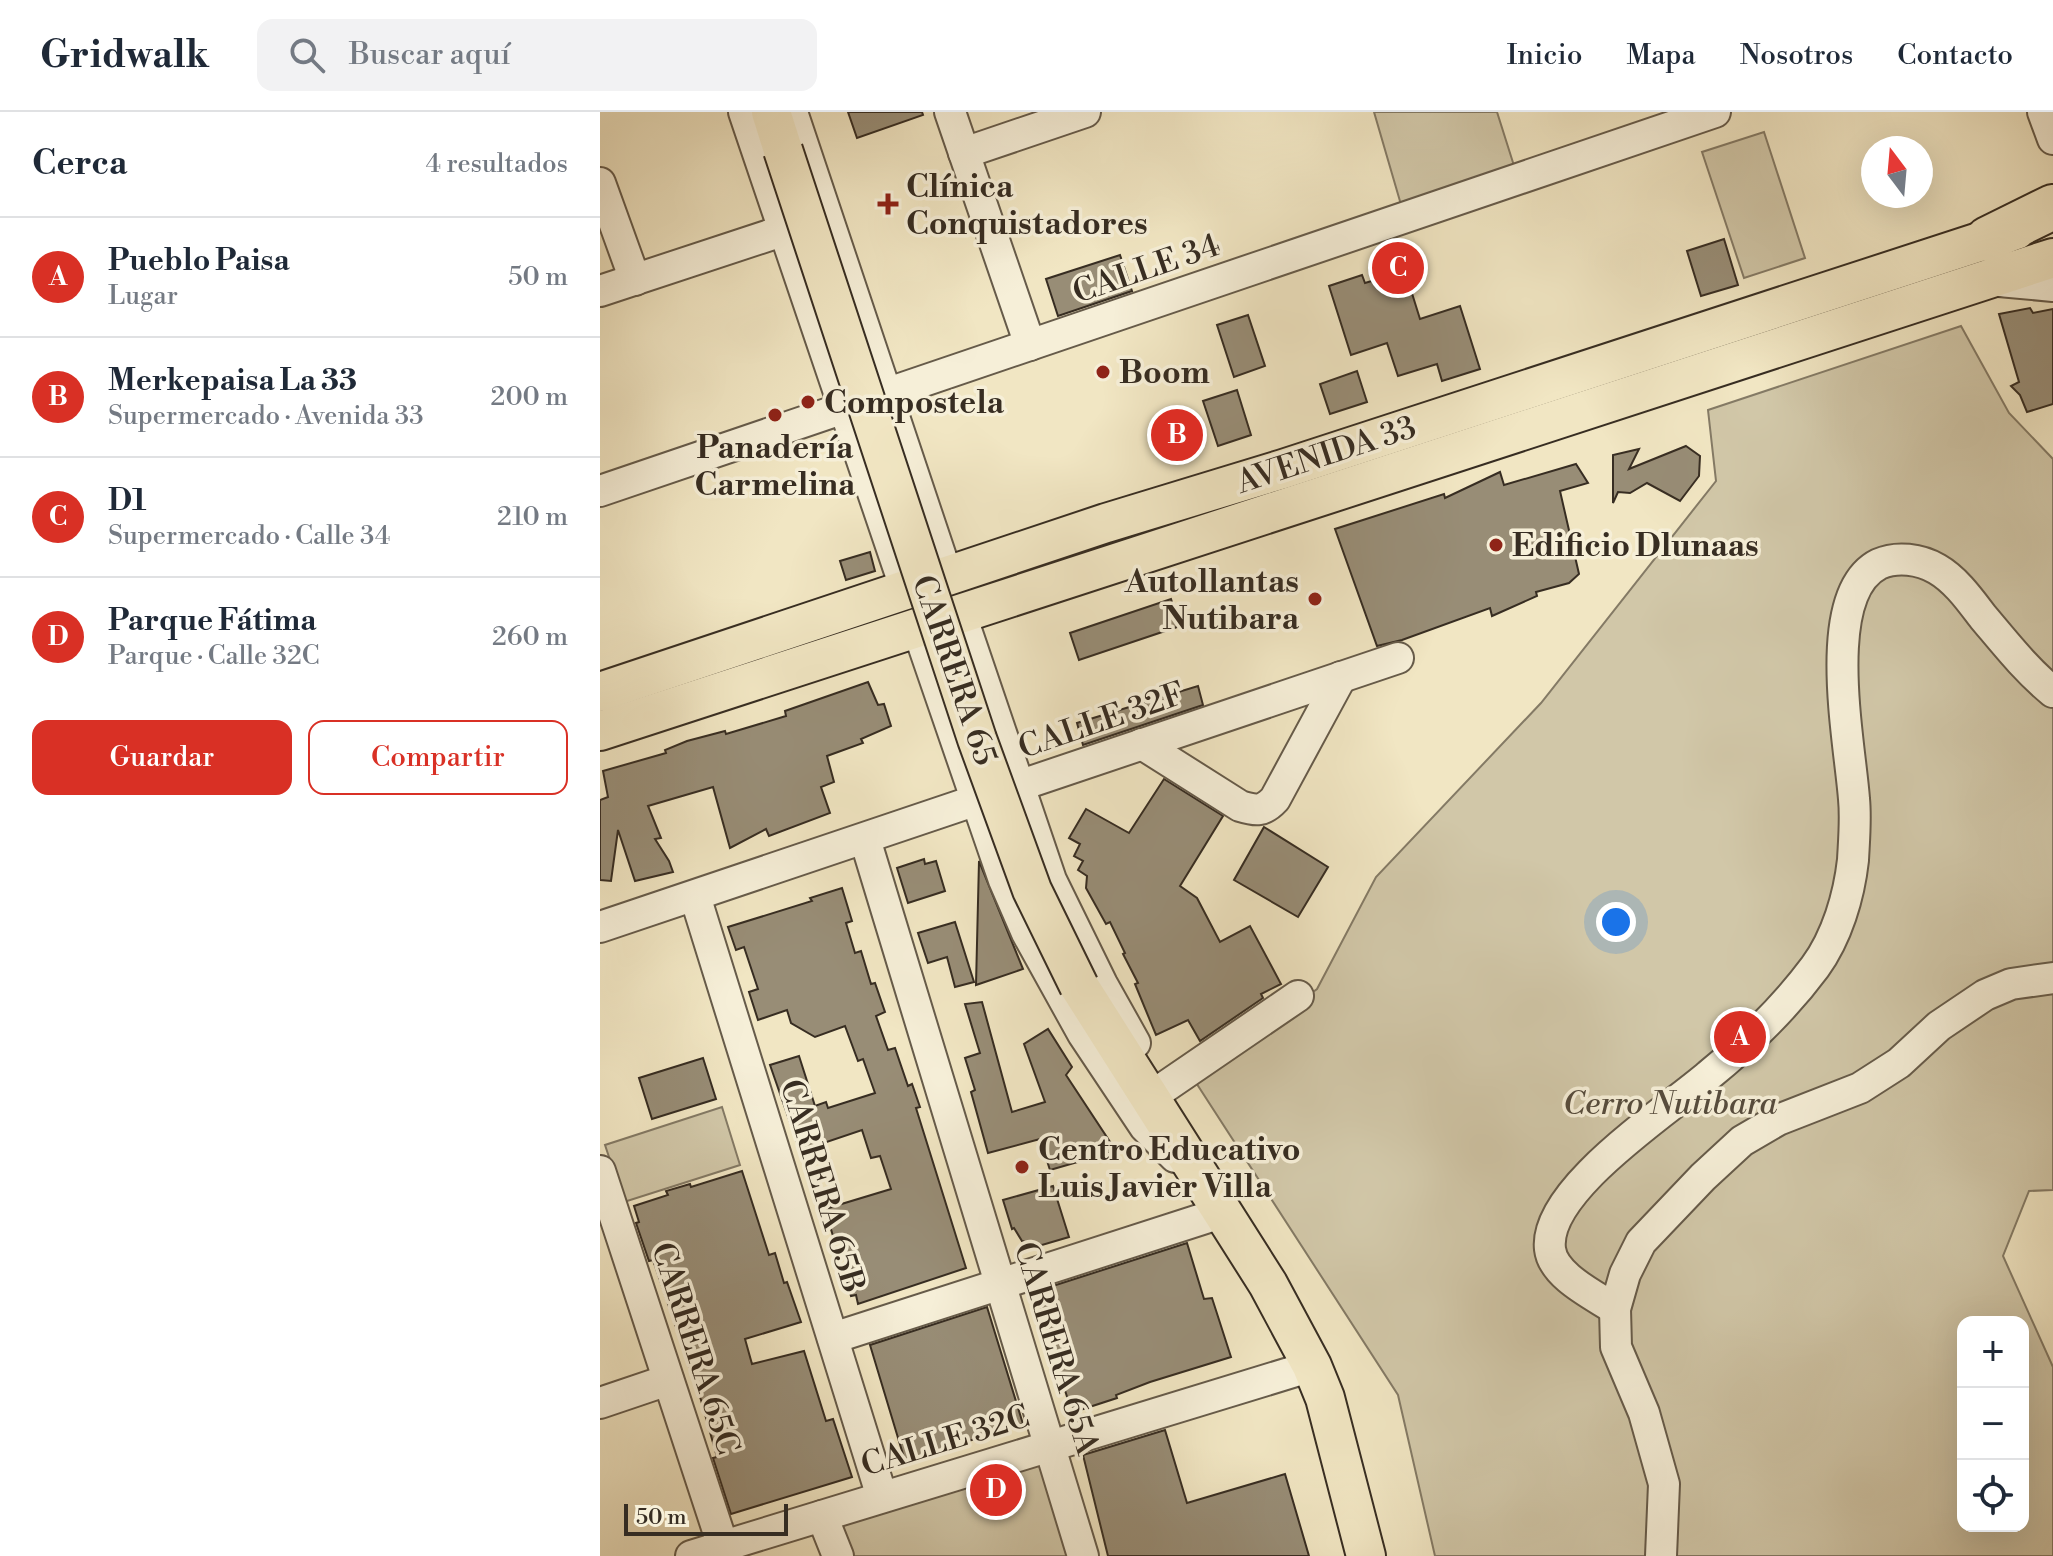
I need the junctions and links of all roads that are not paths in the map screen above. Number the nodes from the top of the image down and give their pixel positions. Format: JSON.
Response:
{"nodes":[{"id":1,"x":744,"y":112,"type":"edge"},
{"id":2,"x":771,"y":112,"type":"edge"},
{"id":3,"x":792,"y":112,"type":"edge"},
{"id":4,"x":950,"y":112,"type":"edge"},
{"id":5,"x":1085,"y":112,"type":"edge"},
{"id":6,"x":1715,"y":112,"type":"edge"},
{"id":7,"x":2043,"y":112,"type":"edge"},
{"id":8,"x":1651,"y":122,"type":"edge"},
{"id":9,"x":2053,"y":139,"type":"edge"},
{"id":10,"x":964,"y":153,"type":"junction"},
{"id":11,"x":600,"y":183,"type":"edge"},
{"id":12,"x":2053,"y":207,"type":"edge"},
{"id":13,"x":2053,"y":218,"type":"edge"},
{"id":14,"x":785,"y":230,"type":"junction"},
{"id":15,"x":2053,"y":258,"type":"edge"},
{"id":16,"x":1987,"y":259,"type":"junction"},
{"id":17,"x":635,"y":280,"type":"junction"},
{"id":18,"x":2053,"y":286,"type":"edge"},
{"id":19,"x":600,"y":291,"type":"edge"},
{"id":20,"x":1030,"y":345,"type":"junction"},
{"id":21,"x":886,"y":394,"type":"junction"},
{"id":22,"x":845,"y":408,"type":"junction"},
{"id":23,"x":600,"y":491,"type":"edge"},
{"id":24,"x":947,"y":575,"type":"junction"},
{"id":25,"x":906,"y":590,"type":"junction"},
{"id":26,"x":960,"y":612,"type":"junction"},
{"id":27,"x":917,"y":627,"type":"junction"},
{"id":28,"x":1398,"y":658,"type":"dead end"},
{"id":29,"x":1341,"y":677,"type":"junction"},
{"id":30,"x":600,"y":692,"type":"edge"},
{"id":31,"x":2053,"y":692,"type":"edge"},
{"id":32,"x":600,"y":731,"type":"edge"},
{"id":33,"x":1142,"y":744,"type":"junction"},
{"id":34,"x":1019,"y":786,"type":"junction"},
{"id":35,"x":976,"y":801,"type":"junction"},
{"id":36,"x":865,"y":839,"type":"junction"},
{"id":37,"x":695,"y":896,"type":"junction"},
{"id":38,"x":600,"y":927,"type":"edge"},
{"id":39,"x":2053,"y":978,"type":"edge"},
{"id":40,"x":1298,"y":996,"type":"dead end"},
{"id":41,"x":1162,"y":1089,"type":"junction"},
{"id":42,"x":600,"y":1171,"type":"edge"},
{"id":43,"x":1218,"y":1204,"type":"junction"},
{"id":44,"x":1000,"y":1284,"type":"junction"},
{"id":45,"x":1615,"y":1309,"type":"junction"},
{"id":46,"x":833,"y":1338,"type":"junction"},
{"id":47,"x":1312,"y":1366,"type":"junction"},
{"id":48,"x":668,"y":1380,"type":"junction"},
{"id":49,"x":600,"y":1403,"type":"edge"},
{"id":50,"x":1049,"y":1446,"type":"junction"},
{"id":51,"x":882,"y":1497,"type":"junction"},
{"id":52,"x":822,"y":1516,"type":"junction"},
{"id":53,"x":723,"y":1546,"type":"junction"},
{"id":54,"x":691,"y":1556,"type":"edge"},
{"id":55,"x":838,"y":1556,"type":"edge"},
{"id":56,"x":1083,"y":1556,"type":"edge"},
{"id":57,"x":1366,"y":1556,"type":"edge"},
{"id":58,"x":1661,"y":1556,"type":"edge"}],
"edges":[{"from":1,"to":14,"type":"street","name":"CARRERA 65"},
{"from":2,"to":43,"type":"main road","name":"CARRERA 65","bridge":true},
{"from":3,"to":21,"type":"street","name":"CARRERA 65"},
{"from":4,"to":10,"type":"street"},
{"from":5,"to":10,"type":"street"},
{"from":6,"to":8,"type":"street","name":"CALLE 34"},
{"from":7,"to":9,"type":"street"},
{"from":8,"to":20,"type":"street","name":"CALLE 34"},
{"from":10,"to":20,"type":"street"},
{"from":11,"to":17,"type":"street"},
{"from":12,"to":16,"type":"highway"},
{"from":13,"to":16,"type":"main road","name":"AVENIDA 33"},
{"from":14,"to":17,"type":"street"},
{"from":14,"to":22,"type":"street","name":"CARRERA 65"},
{"from":15,"to":16,"type":"main road","name":"AVENIDA 33"},
{"from":16,"to":18,"type":"street"},
{"from":16,"to":24,"type":"main road","name":"AVENIDA 33"},
{"from":16,"to":26,"type":"main road","name":"AVENIDA 33"},
{"from":17,"to":19,"type":"street"},
{"from":20,"to":21,"type":"street","name":"CALLE 34"},
{"from":21,"to":22,"type":"street","name":"CALLE 34"},
{"from":21,"to":24,"type":"street","name":"CARRERA 65"},
{"from":22,"to":23,"type":"street","name":"CALLE 34"},
{"from":22,"to":25,"type":"street","name":"CARRERA 65"},
{"from":24,"to":25,"type":"main road","name":"AVENIDA 33"},
{"from":25,"to":30,"type":"main road","name":"AVENIDA 33"},
{"from":26,"to":27,"type":"main road","name":"AVENIDA 33"},
{"from":26,"to":34,"type":"street","name":"CARRERA 65"},
{"from":27,"to":32,"type":"main road","name":"AVENIDA 33"},
{"from":27,"to":35,"type":"street","name":"CARRERA 65"},
{"from":28,"to":29,"type":"street","name":"CALLE 32F"},
{"from":29,"to":33,"type":"street","name":"CALLE 32F"},
{"from":29,"to":33,"type":"street"},
{"from":31,"to":45,"type":"street"},
{"from":33,"to":34,"type":"street","name":"CALLE 32F"},
{"from":34,"to":35,"type":"street","name":"CALLE 32F"},
{"from":34,"to":41,"type":"street","name":"CARRERA 65"},
{"from":35,"to":36,"type":"street","name":"CALLE 32F"},
{"from":35,"to":43,"type":"street","name":"CARRERA 65"},
{"from":36,"to":37,"type":"street","name":"CALLE 32F"},
{"from":36,"to":44,"type":"street","name":"CARRERA 65A"},
{"from":37,"to":38,"type":"street","name":"CALLE 32F"},
{"from":37,"to":46,"type":"street","name":"CARRERA 65B"},
{"from":39,"to":45,"type":"street"},
{"from":40,"to":41,"type":"street"},
{"from":41,"to":43,"type":"street","name":"CARRERA 65"},
{"from":42,"to":48,"type":"street","name":"CARRERA 65C"},
{"from":43,"to":44,"type":"street"},
{"from":43,"to":47,"type":"main road","name":"CARRERA 65"},
{"from":44,"to":46,"type":"street"},
{"from":44,"to":50,"type":"street","name":"CARRERA 65A"},
{"from":45,"to":58,"type":"street"},
{"from":46,"to":51,"type":"street","name":"CARRERA 65B"},
{"from":47,"to":50,"type":"street","name":"CALLE 32C"},
{"from":47,"to":57,"type":"main road","name":"CARRERA 65"},
{"from":48,"to":49,"type":"street"},
{"from":48,"to":53,"type":"street","name":"CARRERA 65C"},
{"from":50,"to":51,"type":"street","name":"CALLE 32C"},
{"from":50,"to":56,"type":"street","name":"CARRERA 65A"},
{"from":51,"to":52,"type":"street","name":"CALLE 32C"},
{"from":52,"to":53,"type":"street","name":"CALLE 32C"},
{"from":52,"to":55,"type":"street"},
{"from":53,"to":54,"type":"street","name":"CALLE 32C"}]}
